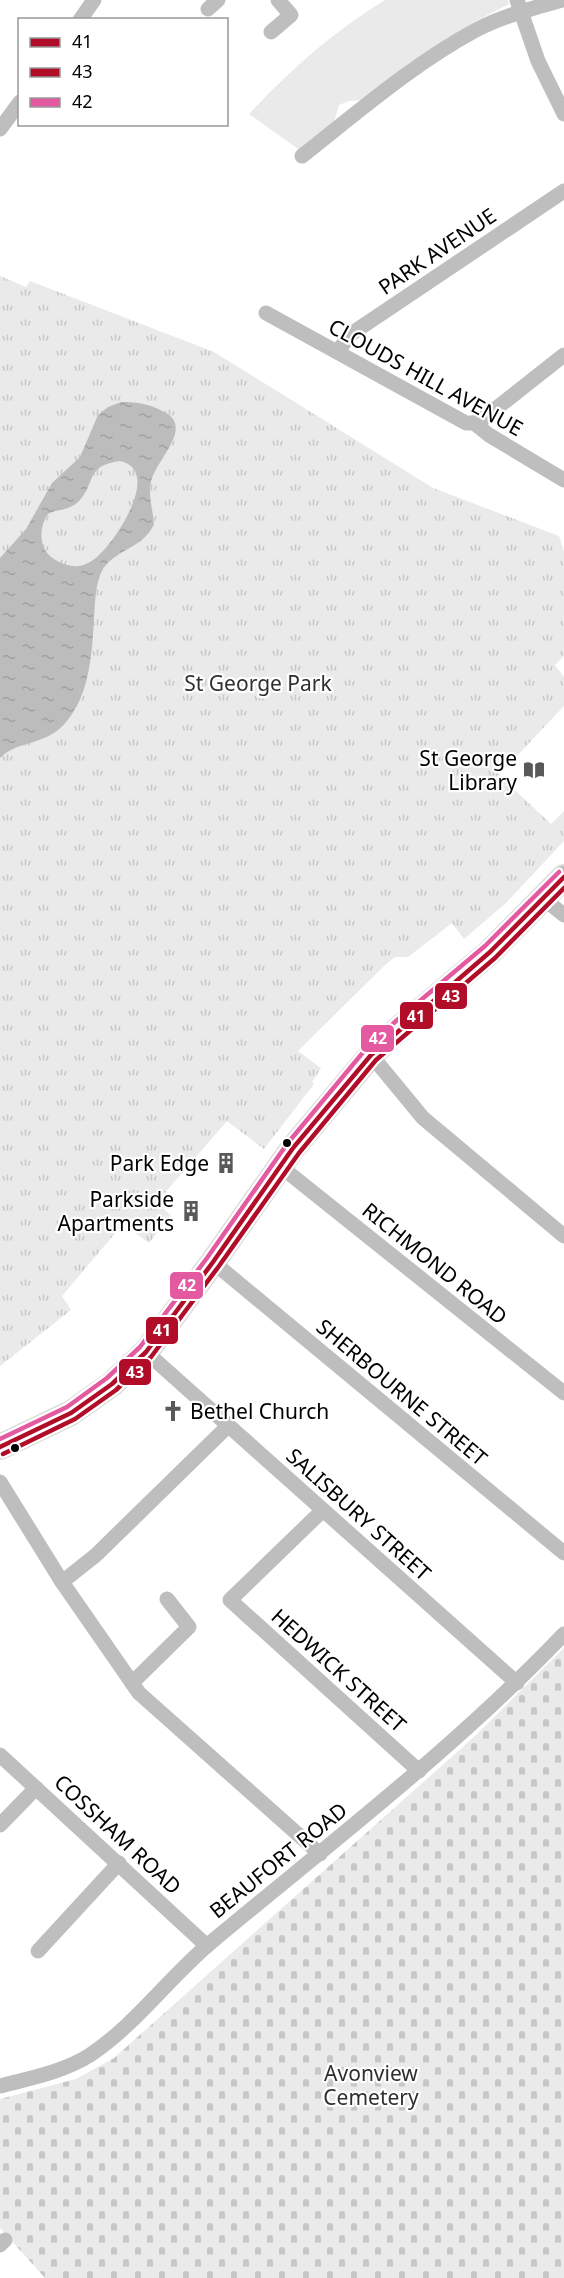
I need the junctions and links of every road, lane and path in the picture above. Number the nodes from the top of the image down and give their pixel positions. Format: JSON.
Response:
{"nodes":[{"id":1,"x":278,"y":0,"type":"edge"},
{"id":2,"x":562,"y":0,"type":"edge"},
{"id":3,"x":92,"y":3,"type":"edge"},
{"id":4,"x":519,"y":6,"type":"edge"},
{"id":5,"x":81,"y":18,"type":"edge"},
{"id":6,"x":271,"y":32,"type":"dead end"},
{"id":7,"x":18,"y":105,"type":"edge"},
{"id":8,"x":564,"y":114,"type":"edge"},
{"id":9,"x":0,"y":129,"type":"edge"},
{"id":10,"x":302,"y":156,"type":"dead end"},
{"id":11,"x":564,"y":191,"type":"edge"},
{"id":12,"x":266,"y":313,"type":"dead end"},
{"id":13,"x":338,"y":351,"type":"junction"},
{"id":14,"x":564,"y":355,"type":"edge"},
{"id":15,"x":474,"y":423,"type":"junction"},
{"id":16,"x":564,"y":480,"type":"edge"},
{"id":17,"x":564,"y":877,"type":"edge"},
{"id":18,"x":544,"y":899,"type":"junction"},
{"id":19,"x":564,"y":915,"type":"edge"},
{"id":20,"x":371,"y":1055,"type":"junction"},
{"id":21,"x":280,"y":1166,"type":"junction"},
{"id":22,"x":564,"y":1236,"type":"edge"},
{"id":23,"x":213,"y":1262,"type":"junction"},
{"id":24,"x":146,"y":1352,"type":"junction"},
{"id":25,"x":564,"y":1393,"type":"edge"},
{"id":26,"x":228,"y":1425,"type":"junction"},
{"id":27,"x":0,"y":1447,"type":"edge"},
{"id":28,"x":0,"y":1482,"type":"edge"},
{"id":29,"x":323,"y":1510,"type":"junction"},
{"id":30,"x":564,"y":1553,"type":"edge"},
{"id":31,"x":62,"y":1582,"type":"junction"},
{"id":32,"x":166,"y":1599,"type":"dead end"},
{"id":33,"x":564,"y":1634,"type":"edge"},
{"id":34,"x":132,"y":1683,"type":"junction"},
{"id":35,"x":517,"y":1683,"type":"junction"},
{"id":36,"x":0,"y":1755,"type":"edge"},
{"id":37,"x":419,"y":1771,"type":"junction"},
{"id":38,"x":36,"y":1788,"type":"junction"},
{"id":39,"x":0,"y":1826,"type":"edge"},
{"id":40,"x":320,"y":1854,"type":"junction"},
{"id":41,"x":118,"y":1863,"type":"junction"},
{"id":42,"x":207,"y":1946,"type":"junction"},
{"id":43,"x":38,"y":1951,"type":"dead end"},
{"id":44,"x":0,"y":2086,"type":"edge"}],
"edges":[{"from":1,"to":6,"type":"street"},
{"from":2,"to":4,"type":"street"},
{"from":3,"to":5,"type":"street"},
{"from":4,"to":8,"type":"street"},
{"from":4,"to":10,"type":"street"},
{"from":7,"to":9,"type":"street"},
{"from":11,"to":13,"type":"street","name":"PARK AVENUE"},
{"from":12,"to":13,"type":"street","name":"CLOUDS HILL AVENUE"},
{"from":13,"to":15,"type":"street","name":"CLOUDS HILL AVENUE"},
{"from":14,"to":15,"type":"street"},
{"from":15,"to":16,"type":"street","name":"CLOUDS HILL AVENUE"},
{"from":17,"to":18,"type":"main road"},
{"from":18,"to":19,"type":"street"},
{"from":18,"to":20,"type":"main road"},
{"from":20,"to":21,"type":"main road"},
{"from":20,"to":22,"type":"street"},
{"from":21,"to":23,"type":"main road"},
{"from":21,"to":25,"type":"street","name":"RICHMOND ROAD"},
{"from":23,"to":24,"type":"main road"},
{"from":23,"to":30,"type":"street","name":"SHERBOURNE STREET"},
{"from":24,"to":26,"type":"street","name":"SALISBURY STREET"},
{"from":24,"to":27,"type":"main road"},
{"from":26,"to":29,"type":"street","name":"SALISBURY STREET"},
{"from":26,"to":31,"type":"street"},
{"from":28,"to":31,"type":"street"},
{"from":29,"to":35,"type":"street","name":"SALISBURY STREET"},
{"from":29,"to":37,"type":"street","name":"HEDWICK STREET"},
{"from":31,"to":34,"type":"street"},
{"from":32,"to":34,"type":"street"},
{"from":33,"to":35,"type":"street","name":"BEAUFORT ROAD"},
{"from":34,"to":40,"type":"street"},
{"from":35,"to":37,"type":"street","name":"BEAUFORT ROAD"},
{"from":36,"to":38,"type":"street","name":"COSSHAM ROAD"},
{"from":37,"to":40,"type":"street","name":"BEAUFORT ROAD"},
{"from":38,"to":39,"type":"street"},
{"from":38,"to":41,"type":"street","name":"COSSHAM ROAD"},
{"from":40,"to":42,"type":"street","name":"BEAUFORT ROAD"},
{"from":41,"to":42,"type":"street","name":"COSSHAM ROAD"},
{"from":41,"to":43,"type":"street"},
{"from":42,"to":44,"type":"street","name":"BEAUFORT ROAD"}]}
